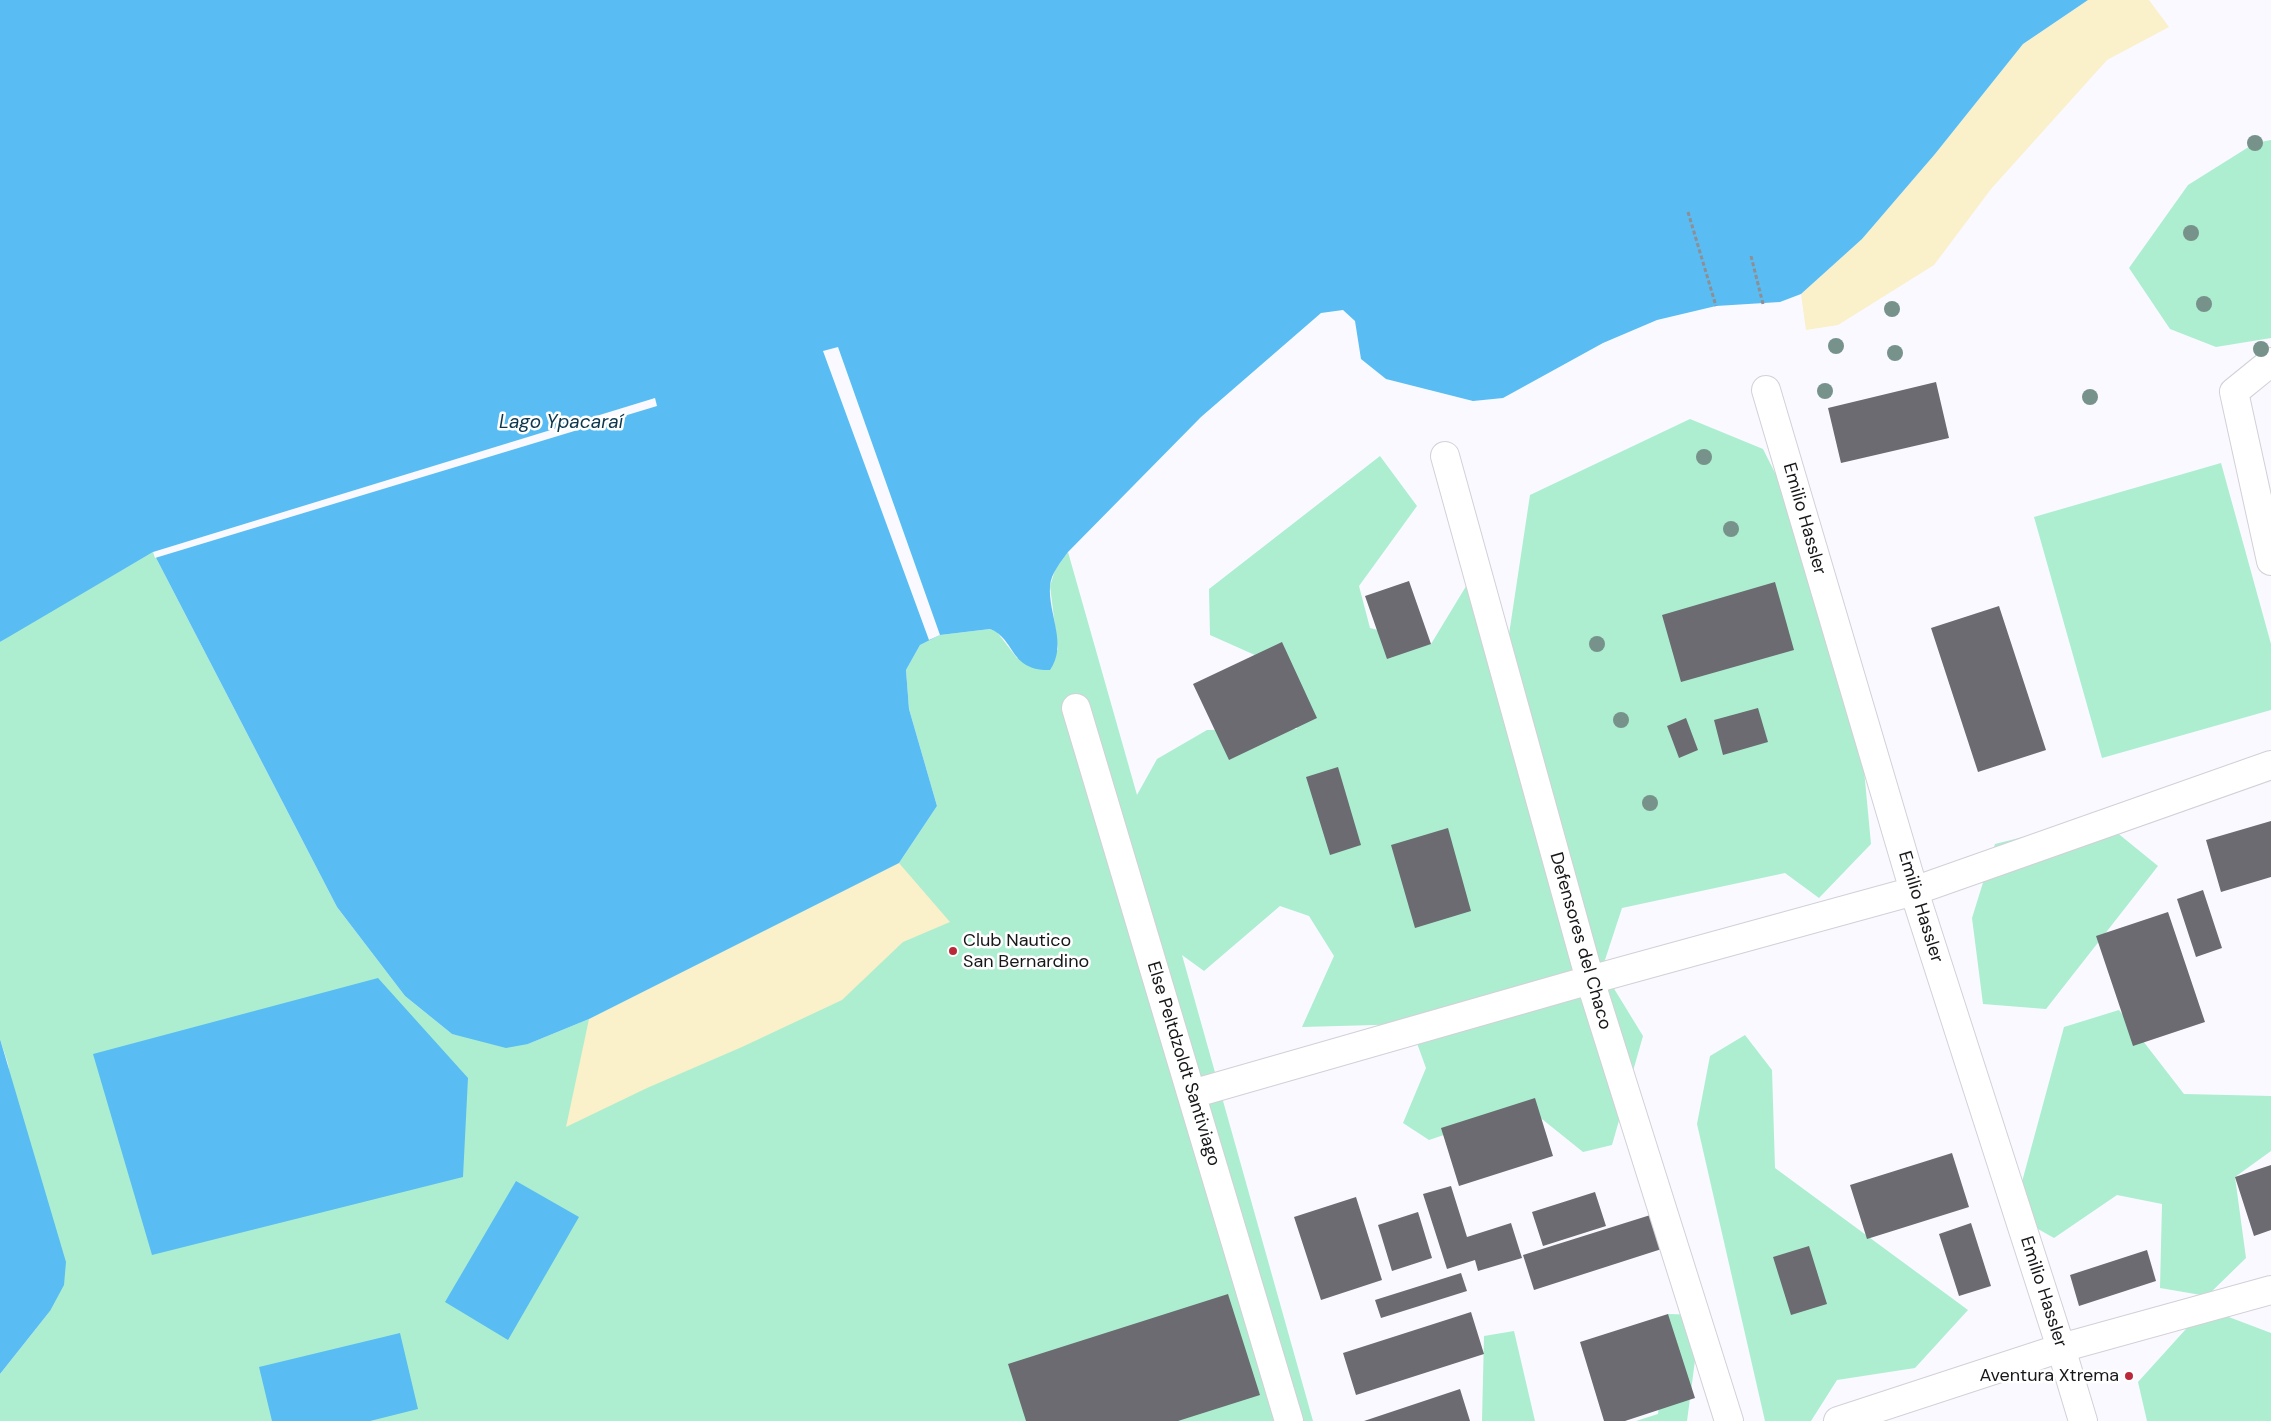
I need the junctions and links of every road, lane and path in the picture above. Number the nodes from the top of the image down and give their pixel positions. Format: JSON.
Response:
{"nodes":[{"id":1,"x":1688,"y":212,"type":"dead end"},
{"id":2,"x":1752,"y":256,"type":"dead end"},
{"id":3,"x":1763,"y":304,"type":"dead end"},
{"id":4,"x":1716,"y":306,"type":"dead end"},
{"id":5,"x":2271,"y":362,"type":"edge"},
{"id":6,"x":1766,"y":390,"type":"dead end"},
{"id":7,"x":1445,"y":456,"type":"dead end"},
{"id":8,"x":2271,"y":561,"type":"edge"},
{"id":9,"x":1076,"y":708,"type":"dead end"},
{"id":10,"x":2271,"y":765,"type":"edge"},
{"id":11,"x":1914,"y":891,"type":"junction"},
{"id":12,"x":1590,"y":980,"type":"junction"},
{"id":13,"x":1192,"y":1094,"type":"junction"},
{"id":14,"x":2271,"y":1290,"type":"edge"},
{"id":15,"x":2061,"y":1348,"type":"junction"},
{"id":16,"x":1289,"y":1421,"type":"edge"},
{"id":17,"x":1730,"y":1421,"type":"edge"},
{"id":18,"x":1838,"y":1421,"type":"edge"},
{"id":19,"x":2082,"y":1421,"type":"edge"}],
"edges":[{"from":1,"to":4,"type":"path"},
{"from":2,"to":3,"type":"path"},
{"from":5,"to":8,"type":"street"},
{"from":6,"to":11,"type":"street","name":"Emilio Hassler"},
{"from":7,"to":12,"type":"street","name":"Defensores del Chaco"},
{"from":9,"to":13,"type":"street","name":"Else Peltdzoldt Santiviago"},
{"from":10,"to":11,"type":"street"},
{"from":11,"to":12,"type":"street"},
{"from":11,"to":15,"type":"street","name":"Emilio Hassler"},
{"from":12,"to":13,"type":"street"},
{"from":12,"to":17,"type":"street","name":"Defensores del Chaco"},
{"from":13,"to":16,"type":"street","name":"Else Peltdzoldt Santiviago"},
{"from":14,"to":15,"type":"street"},
{"from":15,"to":18,"type":"street"},
{"from":15,"to":19,"type":"street","name":"Emilio Hassler"}]}
